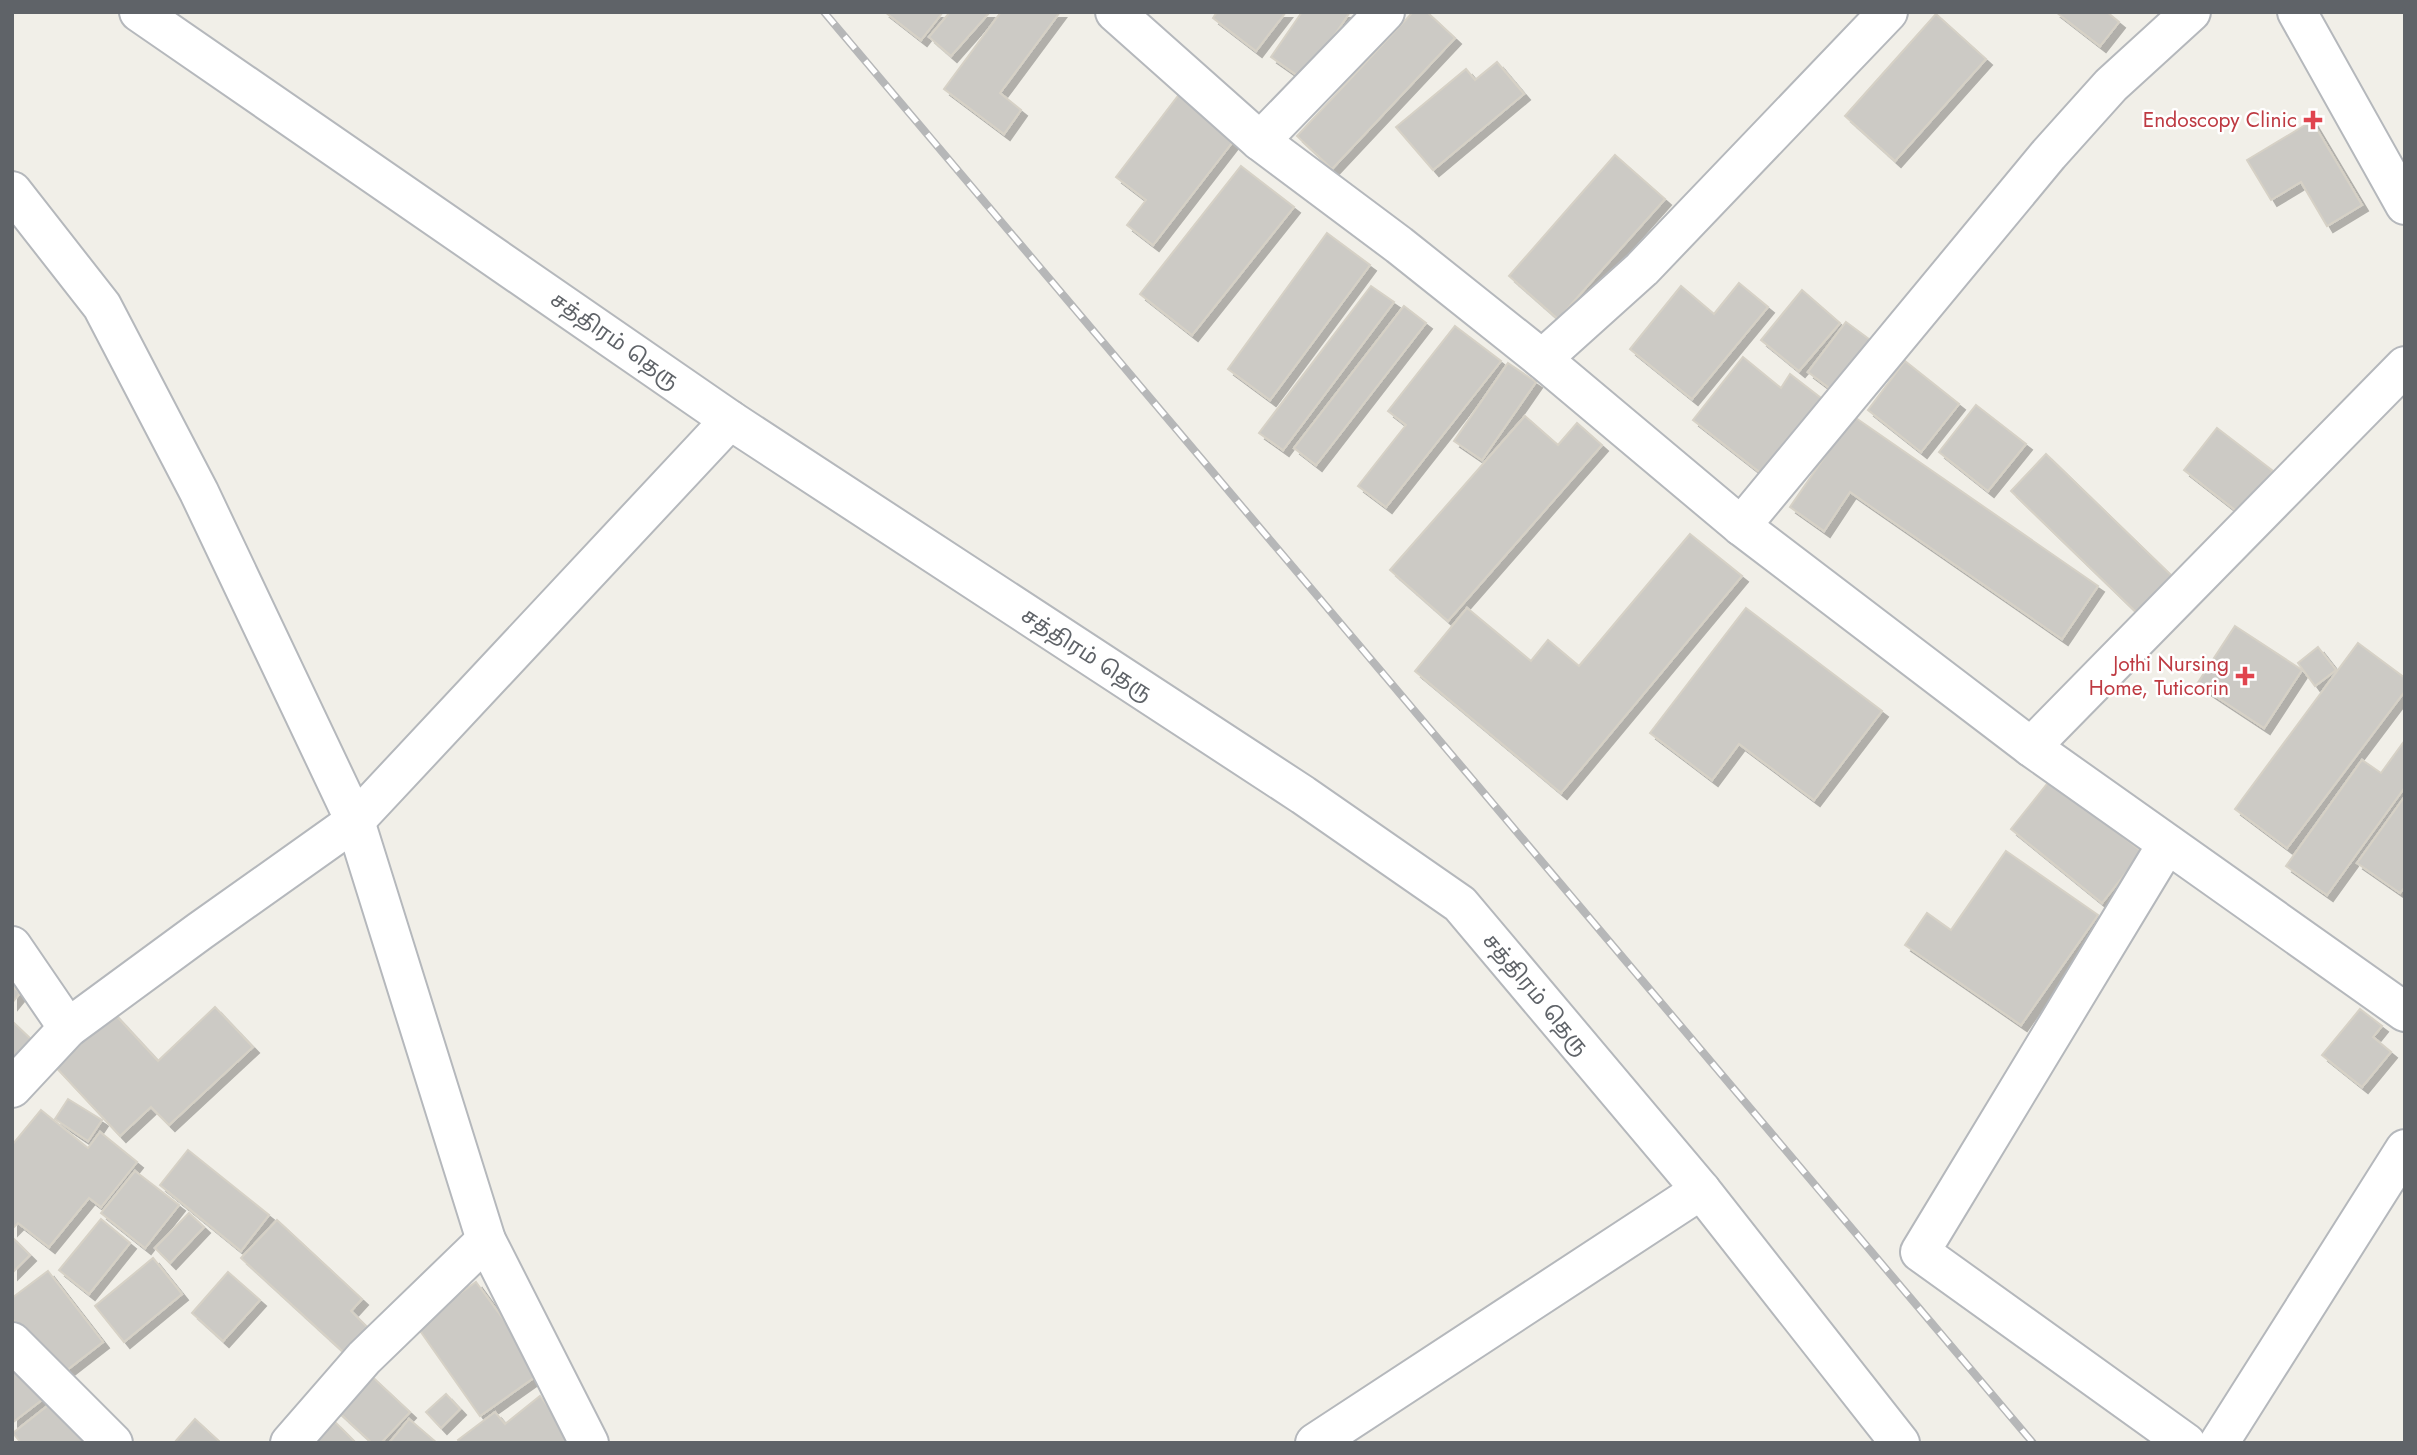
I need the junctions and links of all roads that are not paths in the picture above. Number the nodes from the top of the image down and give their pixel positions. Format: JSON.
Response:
{"nodes":[{"id":1,"x":139,"y":12,"type":"edge"},
{"id":2,"x":1115,"y":12,"type":"edge"},
{"id":3,"x":1385,"y":12,"type":"edge"},
{"id":4,"x":1888,"y":12,"type":"edge"},
{"id":5,"x":2191,"y":12,"type":"edge"},
{"id":6,"x":2297,"y":12,"type":"edge"},
{"id":7,"x":1259,"y":141,"type":"junction"},
{"id":8,"x":12,"y":191,"type":"edge"},
{"id":9,"x":2405,"y":205,"type":"edge"},
{"id":10,"x":1542,"y":359,"type":"junction"},
{"id":11,"x":2405,"y":366,"type":"edge"},
{"id":12,"x":730,"y":420,"type":"junction"},
{"id":13,"x":1741,"y":526,"type":"junction"},
{"id":14,"x":2031,"y":747,"type":"junction"},
{"id":15,"x":355,"y":821,"type":"junction"},
{"id":16,"x":2167,"y":844,"type":"junction"},
{"id":17,"x":12,"y":946,"type":"edge"},
{"id":18,"x":2405,"y":1012,"type":"edge"},
{"id":19,"x":68,"y":1028,"type":"junction"},
{"id":20,"x":12,"y":1088,"type":"edge"},
{"id":21,"x":2405,"y":1149,"type":"edge"},
{"id":22,"x":1701,"y":1190,"type":"junction"},
{"id":23,"x":486,"y":1240,"type":"junction"},
{"id":24,"x":12,"y":1342,"type":"edge"},
{"id":25,"x":585,"y":1441,"type":"edge"},
{"id":26,"x":113,"y":1443,"type":"edge"},
{"id":27,"x":290,"y":1443,"type":"edge"},
{"id":28,"x":1315,"y":1443,"type":"edge"},
{"id":29,"x":1900,"y":1443,"type":"edge"},
{"id":30,"x":2186,"y":1443,"type":"edge"},
{"id":31,"x":2219,"y":1443,"type":"edge"}],
"edges":[{"from":1,"to":12,"type":"street","name":"சத்திரம் தெரு"},
{"from":2,"to":7,"type":"street"},
{"from":3,"to":7,"type":"street"},
{"from":4,"to":10,"type":"street"},
{"from":5,"to":13,"type":"street"},
{"from":6,"to":9,"type":"street"},
{"from":7,"to":10,"type":"street"},
{"from":8,"to":15,"type":"street"},
{"from":10,"to":13,"type":"street"},
{"from":11,"to":14,"type":"street"},
{"from":12,"to":15,"type":"street"},
{"from":12,"to":22,"type":"street","name":"சத்திரம் தெரு"},
{"from":13,"to":14,"type":"street"},
{"from":14,"to":16,"type":"street"},
{"from":15,"to":19,"type":"street"},
{"from":15,"to":23,"type":"street"},
{"from":16,"to":18,"type":"street"},
{"from":16,"to":30,"type":"street"},
{"from":17,"to":19,"type":"street"},
{"from":19,"to":20,"type":"street"},
{"from":21,"to":31,"type":"street"},
{"from":22,"to":28,"type":"street"},
{"from":22,"to":29,"type":"street","name":"சத்திரம் தெரு"},
{"from":23,"to":25,"type":"street"},
{"from":23,"to":27,"type":"street"},
{"from":24,"to":26,"type":"street"}]}
